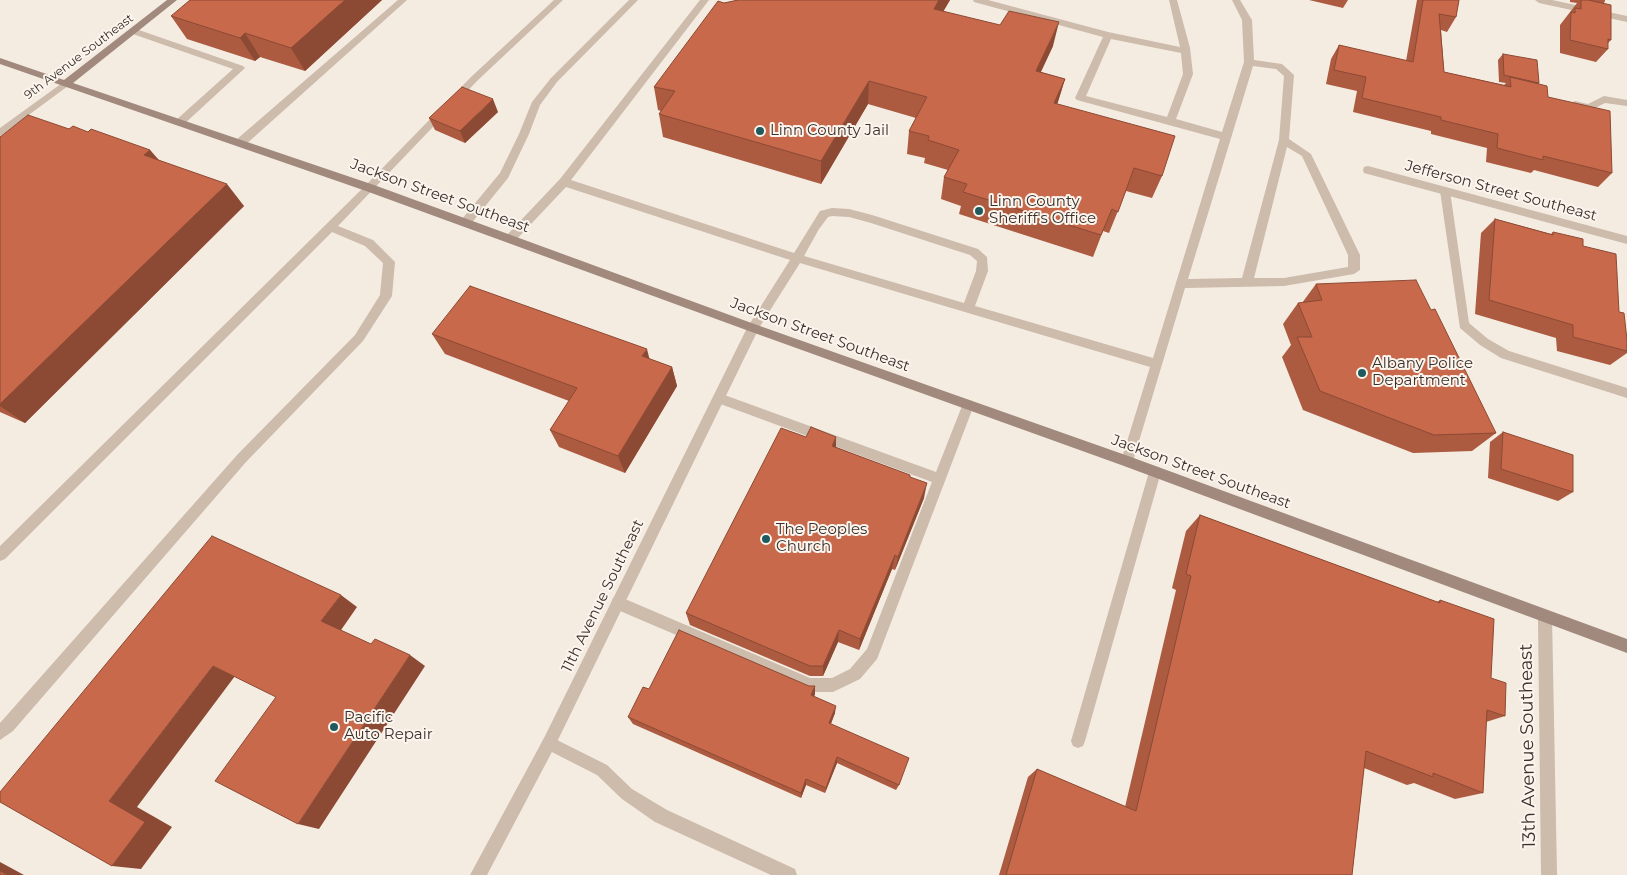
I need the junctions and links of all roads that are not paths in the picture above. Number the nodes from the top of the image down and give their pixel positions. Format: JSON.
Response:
{"nodes":[{"id":1,"x":173,"y":0,"type":"edge"},
{"id":2,"x":403,"y":0,"type":"edge"},
{"id":3,"x":559,"y":0,"type":"edge"},
{"id":4,"x":634,"y":0,"type":"edge"},
{"id":5,"x":705,"y":0,"type":"edge"},
{"id":6,"x":977,"y":0,"type":"edge"},
{"id":7,"x":1236,"y":0,"type":"edge"},
{"id":8,"x":1539,"y":0,"type":"edge"},
{"id":9,"x":1171,"y":1,"type":"edge"},
{"id":10,"x":1627,"y":19,"type":"edge"},
{"id":11,"x":133,"y":31,"type":"junction"},
{"id":12,"x":1108,"y":35,"type":"junction"},
{"id":13,"x":1185,"y":51,"type":"junction"},
{"id":14,"x":0,"y":62,"type":"edge"},
{"id":15,"x":1249,"y":62,"type":"junction"},
{"id":16,"x":65,"y":84,"type":"junction"},
{"id":17,"x":1561,"y":101,"type":"edge"},
{"id":18,"x":1627,"y":104,"type":"edge"},
{"id":19,"x":1170,"y":121,"type":"junction"},
{"id":20,"x":180,"y":123,"type":"junction"},
{"id":21,"x":0,"y":133,"type":"edge"},
{"id":22,"x":1226,"y":136,"type":"junction"},
{"id":23,"x":1284,"y":140,"type":"junction"},
{"id":24,"x":240,"y":143,"type":"junction"},
{"id":25,"x":1368,"y":170,"type":"dead end"},
{"id":26,"x":564,"y":182,"type":"junction"},
{"id":27,"x":370,"y":188,"type":"junction"},
{"id":28,"x":1445,"y":191,"type":"junction"},
{"id":29,"x":466,"y":222,"type":"junction"},
{"id":30,"x":330,"y":227,"type":"junction"},
{"id":31,"x":510,"y":239,"type":"junction"},
{"id":32,"x":1627,"y":240,"type":"edge"},
{"id":33,"x":797,"y":258,"type":"junction"},
{"id":34,"x":1247,"y":282,"type":"junction"},
{"id":35,"x":1181,"y":284,"type":"junction"},
{"id":36,"x":968,"y":308,"type":"junction"},
{"id":37,"x":753,"y":328,"type":"junction"},
{"id":38,"x":1157,"y":364,"type":"junction"},
{"id":39,"x":1627,"y":393,"type":"edge"},
{"id":40,"x":719,"y":398,"type":"junction"},
{"id":41,"x":968,"y":405,"type":"junction"},
{"id":42,"x":1127,"y":461,"type":"junction"},
{"id":43,"x":1155,"y":472,"type":"junction"},
{"id":44,"x":940,"y":479,"type":"junction"},
{"id":45,"x":0,"y":554,"type":"edge"},
{"id":46,"x":618,"y":603,"type":"junction"},
{"id":47,"x":1545,"y":617,"type":"junction"},
{"id":48,"x":1627,"y":646,"type":"edge"},
{"id":49,"x":0,"y":733,"type":"edge"},
{"id":50,"x":1078,"y":741,"type":"dead end"},
{"id":51,"x":549,"y":743,"type":"junction"},
{"id":52,"x":478,"y":875,"type":"edge"},
{"id":53,"x":789,"y":875,"type":"edge"},
{"id":54,"x":1549,"y":875,"type":"edge"}],
"edges":[{"from":1,"to":11,"type":"street","name":"9th Avenue Southeast"},
{"from":2,"to":24,"type":"street"},
{"from":3,"to":27,"type":"street"},
{"from":4,"to":29,"type":"street"},
{"from":5,"to":26,"type":"street"},
{"from":6,"to":12,"type":"street"},
{"from":7,"to":15,"type":"street"},
{"from":8,"to":10,"type":"street"},
{"from":9,"to":13,"type":"street"},
{"from":11,"to":16,"type":"street","name":"9th Avenue Southeast"},
{"from":11,"to":20,"type":"street"},
{"from":12,"to":13,"type":"street"},
{"from":12,"to":19,"type":"street"},
{"from":13,"to":19,"type":"street"},
{"from":14,"to":16,"type":"street","name":"Jackson Street Southeast"},
{"from":15,"to":22,"type":"street"},
{"from":15,"to":23,"type":"street"},
{"from":16,"to":20,"type":"street","name":"Jackson Street Southeast"},
{"from":16,"to":21,"type":"street","name":"9th Avenue Southeast"},
{"from":17,"to":18,"type":"street"},
{"from":19,"to":22,"type":"street"},
{"from":20,"to":24,"type":"street","name":"Jackson Street Southeast"},
{"from":22,"to":35,"type":"street"},
{"from":23,"to":34,"type":"street"},
{"from":23,"to":34,"type":"street"},
{"from":24,"to":27,"type":"street","name":"Jackson Street Southeast"},
{"from":25,"to":28,"type":"street","name":"Jefferson Street Southeast"},
{"from":26,"to":31,"type":"street"},
{"from":26,"to":33,"type":"street"},
{"from":27,"to":29,"type":"street","name":"Jackson Street Southeast"},
{"from":27,"to":30,"type":"street"},
{"from":28,"to":32,"type":"street","name":"Jefferson Street Southeast"},
{"from":28,"to":39,"type":"street"},
{"from":29,"to":31,"type":"street","name":"Jackson Street Southeast"},
{"from":30,"to":45,"type":"street"},
{"from":30,"to":49,"type":"street"},
{"from":31,"to":37,"type":"street","name":"Jackson Street Southeast"},
{"from":33,"to":36,"type":"street"},
{"from":33,"to":36,"type":"street","name":"11th Avenue Southeast"},
{"from":33,"to":37,"type":"street","name":"11th Avenue Southeast"},
{"from":34,"to":35,"type":"street"},
{"from":35,"to":38,"type":"street"},
{"from":36,"to":38,"type":"street"},
{"from":37,"to":40,"type":"street","name":"11th Avenue Southeast"},
{"from":37,"to":41,"type":"street","name":"Jackson Street Southeast"},
{"from":38,"to":42,"type":"street"},
{"from":40,"to":44,"type":"street"},
{"from":40,"to":46,"type":"street","name":"11th Avenue Southeast"},
{"from":41,"to":42,"type":"street","name":"Jackson Street Southeast"},
{"from":41,"to":44,"type":"street"},
{"from":42,"to":43,"type":"street","name":"Jackson Street Southeast"},
{"from":43,"to":47,"type":"street","name":"Jackson Street Southeast"},
{"from":43,"to":50,"type":"street"},
{"from":44,"to":46,"type":"street"},
{"from":46,"to":51,"type":"street","name":"11th Avenue Southeast"},
{"from":47,"to":48,"type":"street","name":"Jackson Street Southeast"},
{"from":47,"to":54,"type":"street","name":"13th Avenue Southeast"},
{"from":51,"to":52,"type":"street","name":"11th Avenue Southeast"},
{"from":51,"to":53,"type":"street"}]}
